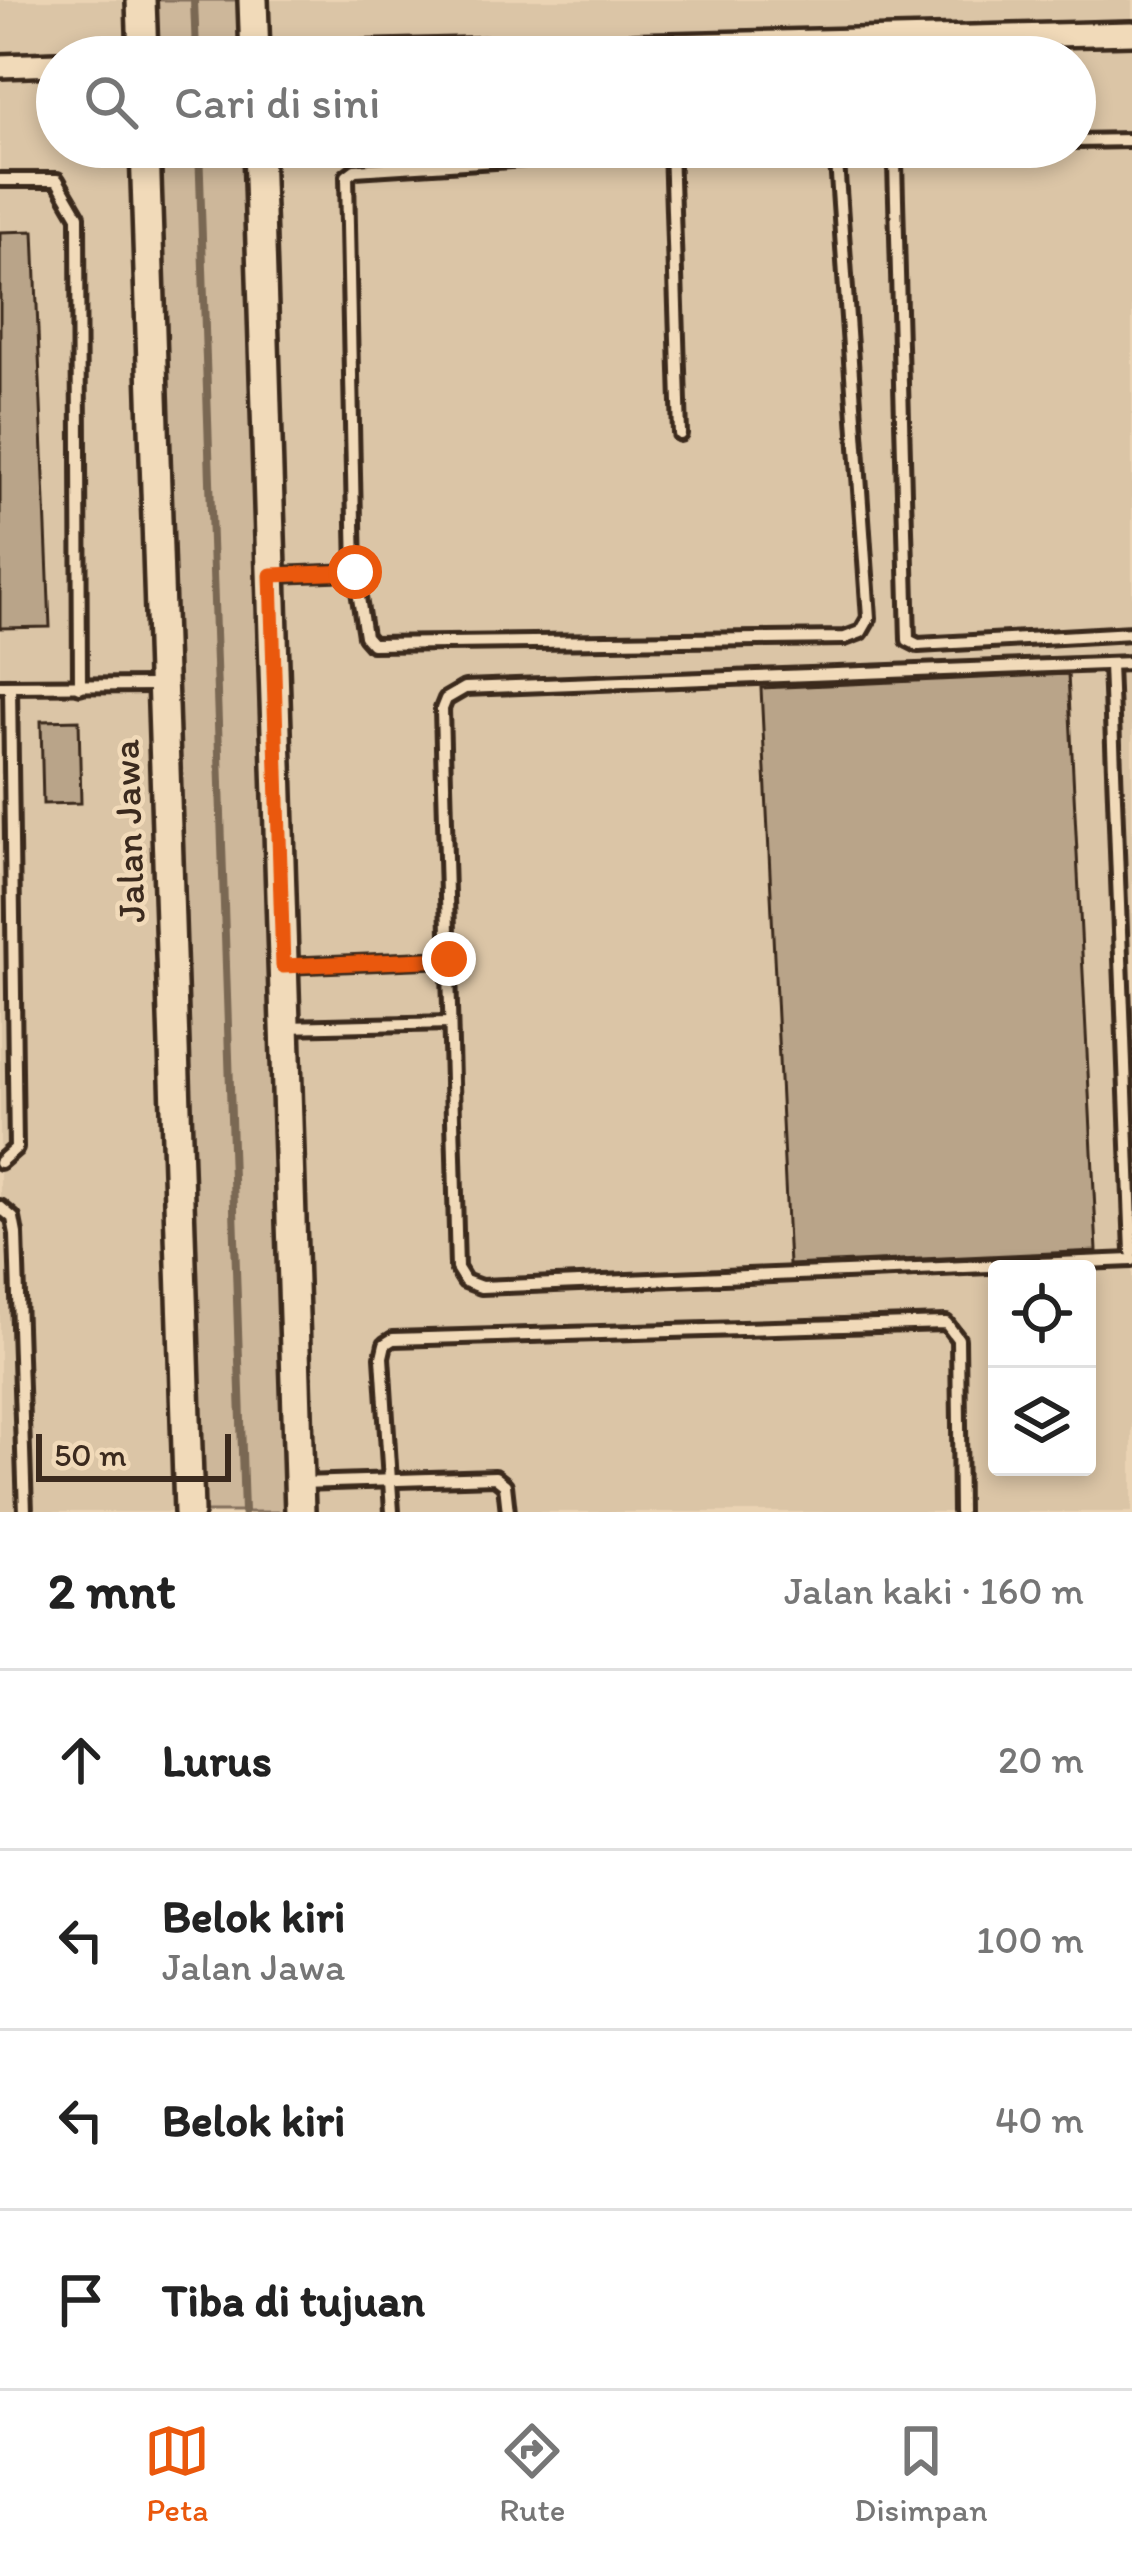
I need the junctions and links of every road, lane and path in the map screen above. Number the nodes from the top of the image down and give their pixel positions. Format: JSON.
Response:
{"nodes":[{"id":1,"x":141,"y":0,"type":"edge"},
{"id":2,"x":253,"y":0,"type":"edge"},
{"id":3,"x":1132,"y":33,"type":"edge"},
{"id":4,"x":142,"y":36,"type":"edge"},
{"id":5,"x":249,"y":36,"type":"edge"},
{"id":6,"x":1045,"y":36,"type":"edge"},
{"id":7,"x":36,"y":65,"type":"edge"},
{"id":8,"x":0,"y":66,"type":"edge"},
{"id":9,"x":1132,"y":140,"type":"edge"},
{"id":10,"x":1096,"y":141,"type":"edge"},
{"id":11,"x":147,"y":168,"type":"edge"},
{"id":12,"x":259,"y":168,"type":"edge"},
{"id":13,"x":384,"y":168,"type":"edge"},
{"id":14,"x":672,"y":168,"type":"edge"},
{"id":15,"x":837,"y":168,"type":"edge"},
{"id":16,"x":896,"y":168,"type":"edge"},
{"id":17,"x":0,"y":180,"type":"edge"},
{"id":18,"x":680,"y":434,"type":"dead end"},
{"id":19,"x":355,"y":572,"type":"junction"},
{"id":20,"x":271,"y":575,"type":"junction"},
{"id":21,"x":1132,"y":633,"type":"edge"},
{"id":22,"x":1132,"y":663,"type":"edge"},
{"id":23,"x":1110,"y":664,"type":"junction"},
{"id":24,"x":5,"y":686,"type":"edge"},
{"id":25,"x":80,"y":686,"type":"junction"},
{"id":26,"x":162,"y":686,"type":"junction"},
{"id":27,"x":449,"y":959,"type":"junction"},
{"id":28,"x":283,"y":966,"type":"junction"},
{"id":29,"x":450,"y":1023,"type":"junction"},
{"id":30,"x":285,"y":1027,"type":"junction"},
{"id":31,"x":0,"y":1162,"type":"edge"},
{"id":32,"x":0,"y":1207,"type":"edge"},
{"id":33,"x":1132,"y":1256,"type":"edge"},
{"id":34,"x":391,"y":1480,"type":"junction"},
{"id":35,"x":300,"y":1498,"type":"edge"},
{"id":36,"x":25,"y":1512,"type":"edge"},
{"id":37,"x":189,"y":1512,"type":"edge"},
{"id":38,"x":392,"y":1512,"type":"edge"},
{"id":39,"x":508,"y":1512,"type":"edge"},
{"id":40,"x":960,"y":1512,"type":"edge"}],
"edges":[{"from":1,"to":4,"type":"street"},
{"from":2,"to":5,"type":"street"},
{"from":3,"to":6,"type":"street"},
{"from":7,"to":8,"type":"street"},
{"from":9,"to":10,"type":"lane"},
{"from":11,"to":26,"type":"street","name":"Jalan Jawa"},
{"from":12,"to":20,"type":"street"},
{"from":13,"to":19,"type":"lane"},
{"from":14,"to":18,"type":"lane"},
{"from":15,"to":19,"type":"lane"},
{"from":16,"to":21,"type":"lane"},
{"from":17,"to":25,"type":"lane"},
{"from":19,"to":20,"type":"lane"},
{"from":20,"to":28,"type":"street"},
{"from":22,"to":23,"type":"lane"},
{"from":23,"to":27,"type":"lane"},
{"from":23,"to":33,"type":"lane"},
{"from":24,"to":25,"type":"lane"},
{"from":24,"to":31,"type":"lane"},
{"from":25,"to":26,"type":"lane"},
{"from":26,"to":37,"type":"street","name":"Jalan Jawa"},
{"from":27,"to":28,"type":"lane"},
{"from":27,"to":29,"type":"lane"},
{"from":28,"to":30,"type":"street"},
{"from":29,"to":30,"type":"lane"},
{"from":29,"to":33,"type":"lane"},
{"from":30,"to":35,"type":"street"},
{"from":32,"to":36,"type":"lane"},
{"from":34,"to":35,"type":"lane"},
{"from":34,"to":38,"type":"lane"},
{"from":34,"to":39,"type":"lane"},
{"from":34,"to":40,"type":"lane"}]}
